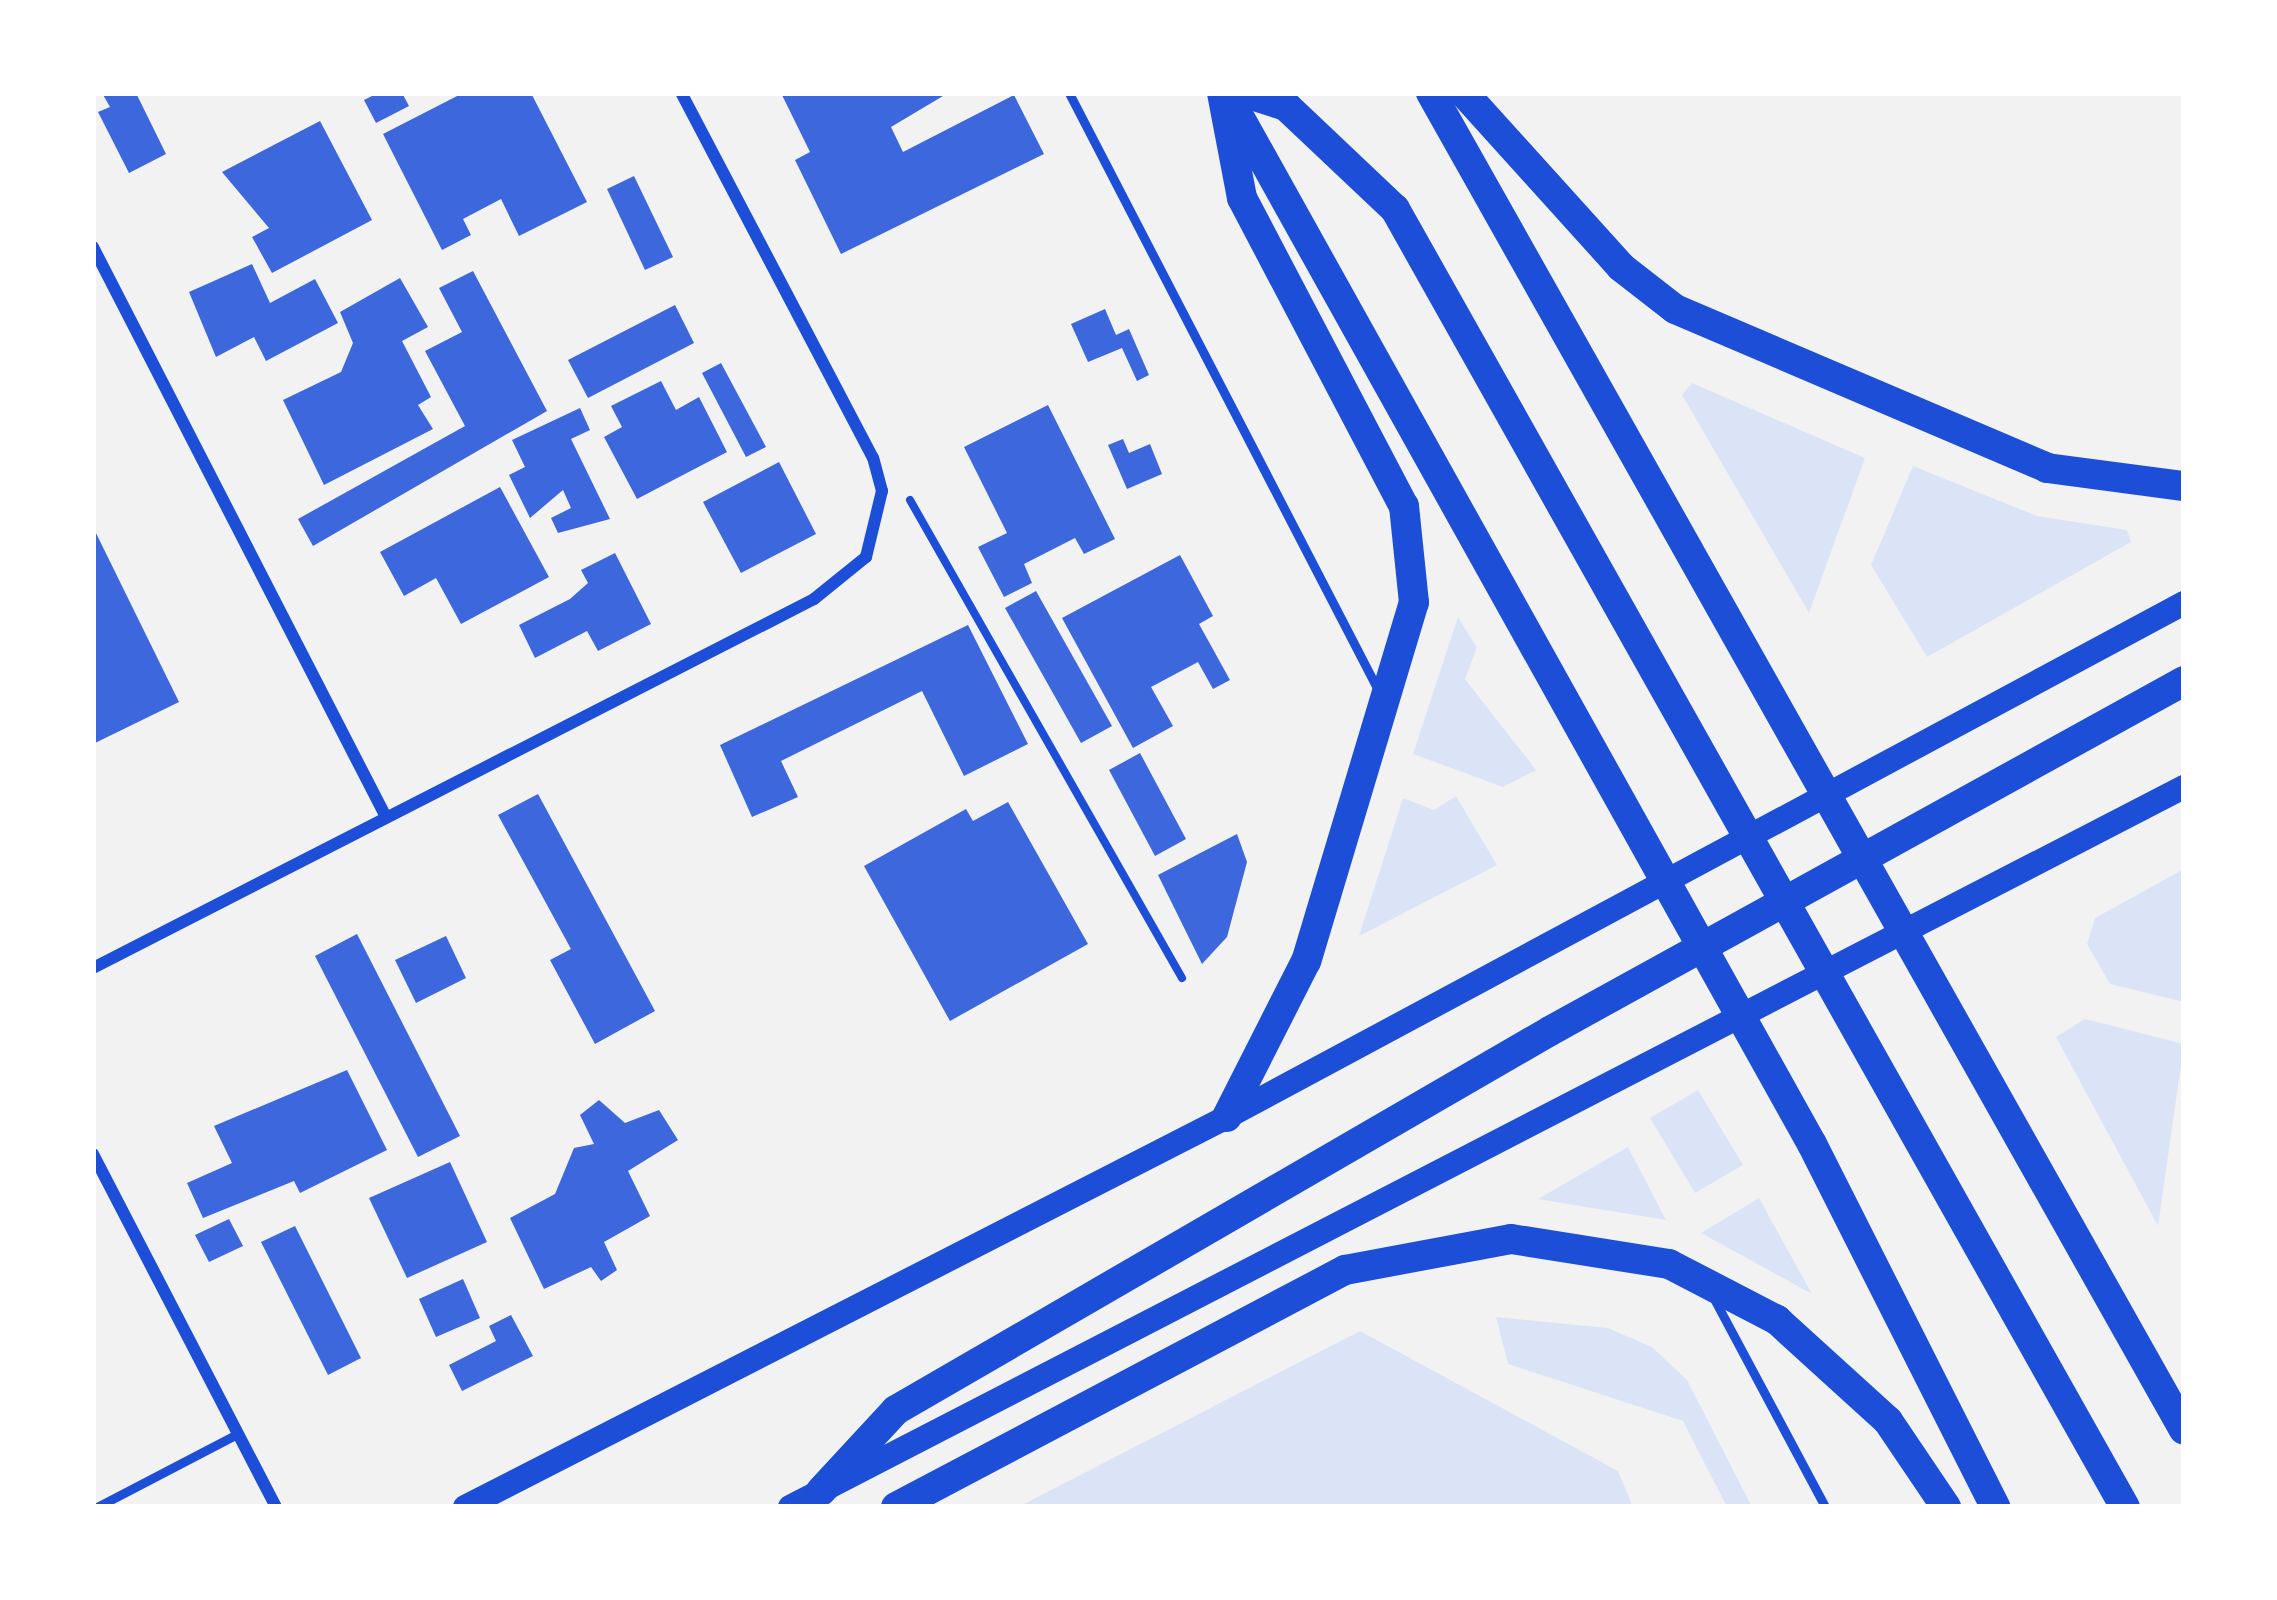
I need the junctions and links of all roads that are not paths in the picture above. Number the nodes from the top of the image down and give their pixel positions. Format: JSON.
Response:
{"nodes":[{"id":1,"x":681,"y":93,"type":"edge"},
{"id":2,"x":1069,"y":93,"type":"edge"},
{"id":3,"x":1224,"y":93,"type":"edge"},
{"id":4,"x":1245,"y":93,"type":"edge"},
{"id":5,"x":1431,"y":93,"type":"edge"},
{"id":6,"x":1464,"y":93,"type":"edge"},
{"id":7,"x":93,"y":247,"type":"edge"},
{"id":8,"x":2184,"y":486,"type":"edge"},
{"id":9,"x":2184,"y":603,"type":"edge"},
{"id":10,"x":2184,"y":681,"type":"edge"},
{"id":11,"x":1388,"y":710,"type":"junction"},
{"id":12,"x":2184,"y":787,"type":"edge"},
{"id":13,"x":1833,"y":792,"type":"junction"},
{"id":14,"x":386,"y":817,"type":"junction"},
{"id":15,"x":1750,"y":837,"type":"junction"},
{"id":16,"x":1868,"y":859,"type":"junction"},
{"id":17,"x":1668,"y":881,"type":"junction"},
{"id":18,"x":1786,"y":903,"type":"junction"},
{"id":19,"x":1910,"y":932,"type":"junction"},
{"id":20,"x":1703,"y":948,"type":"junction"},
{"id":21,"x":93,"y":968,"type":"edge"},
{"id":22,"x":1826,"y":974,"type":"junction"},
{"id":23,"x":1741,"y":1018,"type":"junction"},
{"id":24,"x":1227,"y":1117,"type":"junction"},
{"id":25,"x":93,"y":1154,"type":"edge"},
{"id":26,"x":1701,"y":1275,"type":"junction"},
{"id":27,"x":2184,"y":1430,"type":"edge"},
{"id":28,"x":237,"y":1434,"type":"junction"},
{"id":29,"x":821,"y":1491,"type":"junction"},
{"id":30,"x":97,"y":1507,"type":"edge"},
{"id":31,"x":276,"y":1507,"type":"edge"},
{"id":32,"x":465,"y":1507,"type":"edge"},
{"id":33,"x":790,"y":1507,"type":"edge"},
{"id":34,"x":896,"y":1507,"type":"edge"},
{"id":35,"x":1825,"y":1507,"type":"edge"},
{"id":36,"x":1946,"y":1507,"type":"edge"},
{"id":37,"x":1995,"y":1507,"type":"edge"},
{"id":38,"x":2125,"y":1507,"type":"edge"}],
"edges":[{"from":1,"to":14,"type":"street"},
{"from":2,"to":11,"type":"lane"},
{"from":3,"to":11,"type":"main road"},
{"from":3,"to":17,"type":"main road"},
{"from":4,"to":15,"type":"main road"},
{"from":5,"to":13,"type":"main road"},
{"from":6,"to":8,"type":"main road"},
{"from":7,"to":14,"type":"street"},
{"from":9,"to":13,"type":"main road"},
{"from":10,"to":16,"type":"main road"},
{"from":11,"to":24,"type":"main road"},
{"from":12,"to":19,"type":"main road"},
{"from":13,"to":15,"type":"main road"},
{"from":13,"to":16,"type":"main road"},
{"from":14,"to":21,"type":"street"},
{"from":15,"to":17,"type":"main road"},
{"from":15,"to":18,"type":"main road"},
{"from":16,"to":18,"type":"main road"},
{"from":16,"to":19,"type":"main road"},
{"from":17,"to":20,"type":"main road"},
{"from":17,"to":24,"type":"main road"},
{"from":18,"to":20,"type":"main road"},
{"from":18,"to":22,"type":"main road"},
{"from":19,"to":22,"type":"main road"},
{"from":19,"to":27,"type":"main road"},
{"from":20,"to":23,"type":"main road"},
{"from":20,"to":29,"type":"main road"},
{"from":22,"to":23,"type":"main road"},
{"from":22,"to":38,"type":"main road"},
{"from":23,"to":29,"type":"main road"},
{"from":23,"to":37,"type":"main road"},
{"from":24,"to":32,"type":"main road"},
{"from":25,"to":28,"type":"street"},
{"from":26,"to":34,"type":"main road"},
{"from":26,"to":35,"type":"lane"},
{"from":26,"to":36,"type":"main road"},
{"from":28,"to":30,"type":"lane"},
{"from":28,"to":31,"type":"street"},
{"from":29,"to":33,"type":"main road"}]}
